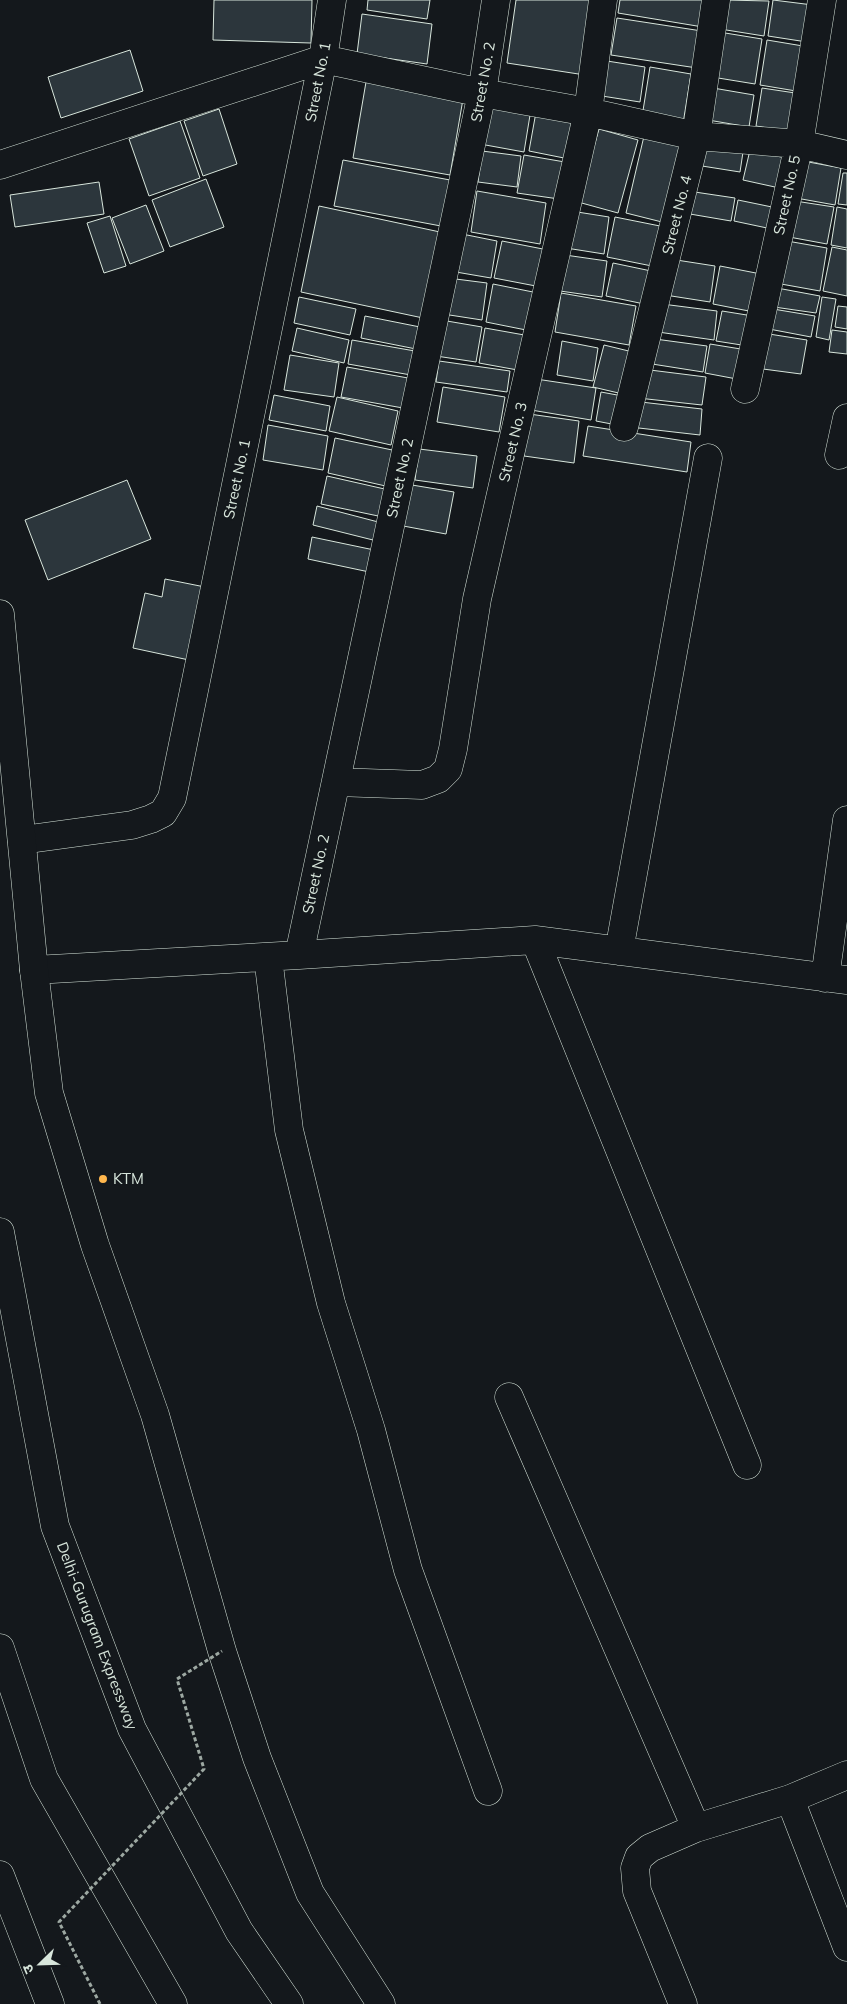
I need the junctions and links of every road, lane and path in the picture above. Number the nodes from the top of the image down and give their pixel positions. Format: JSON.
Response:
{"nodes":[{"id":1,"x":332,"y":0,"type":"edge"},
{"id":2,"x":496,"y":0,"type":"edge"},
{"id":3,"x":603,"y":0,"type":"edge"},
{"id":4,"x":716,"y":0,"type":"edge"},
{"id":5,"x":822,"y":0,"type":"edge"},
{"id":6,"x":323,"y":59,"type":"junction"},
{"id":7,"x":482,"y":93,"type":"junction"},
{"id":8,"x":588,"y":112,"type":"junction"},
{"id":9,"x":696,"y":136,"type":"junction"},
{"id":10,"x":799,"y":144,"type":"junction"},
{"id":11,"x":847,"y":155,"type":"edge"},
{"id":12,"x":0,"y":165,"type":"edge"},
{"id":13,"x":745,"y":388,"type":"dead end"},
{"id":14,"x":847,"y":418,"type":"edge"},
{"id":15,"x":624,"y":427,"type":"dead end"},
{"id":16,"x":839,"y":455,"type":"dead end"},
{"id":17,"x":708,"y":458,"type":"dead end"},
{"id":18,"x":0,"y":614,"type":"edge"},
{"id":19,"x":336,"y":782,"type":"junction"},
{"id":20,"x":847,"y":820,"type":"edge"},
{"id":21,"x":22,"y":840,"type":"junction"},
{"id":22,"x":535,"y":940,"type":"junction"},
{"id":23,"x":619,"y":951,"type":"junction"},
{"id":24,"x":299,"y":955,"type":"junction"},
{"id":25,"x":268,"y":957,"type":"junction"},
{"id":26,"x":34,"y":970,"type":"junction"},
{"id":27,"x":836,"y":979,"type":"edge"},
{"id":28,"x":0,"y":1232,"type":"edge"},
{"id":29,"x":509,"y":1397,"type":"dead end"},
{"id":30,"x":746,"y":1465,"type":"dead end"},
{"id":31,"x":0,"y":1648,"type":"edge"},
{"id":32,"x":222,"y":1651,"type":"junction"},
{"id":33,"x":847,"y":1775,"type":"edge"},
{"id":34,"x":488,"y":1792,"type":"dead end"},
{"id":35,"x":790,"y":1799,"type":"junction"},
{"id":36,"x":696,"y":1828,"type":"junction"},
{"id":37,"x":0,"y":1875,"type":"edge"},
{"id":38,"x":847,"y":1947,"type":"edge"},
{"id":39,"x":50,"y":2004,"type":"edge"},
{"id":40,"x":100,"y":2004,"type":"edge"},
{"id":41,"x":172,"y":2004,"type":"edge"},
{"id":42,"x":289,"y":2004,"type":"edge"},
{"id":43,"x":381,"y":2004,"type":"edge"},
{"id":44,"x":683,"y":2004,"type":"edge"}],
"edges":[{"from":1,"to":6,"type":"main road","name":"Street No. 1"},
{"from":2,"to":7,"type":"main road","name":"Street No. 2"},
{"from":3,"to":8,"type":"main road","name":"Street No. 3"},
{"from":4,"to":9,"type":"main road","name":"Street No. 4"},
{"from":5,"to":10,"type":"main road","name":"Street No. 5"},
{"from":6,"to":7,"type":"main road"},
{"from":6,"to":12,"type":"main road"},
{"from":6,"to":21,"type":"main road","name":"Street No. 1"},
{"from":7,"to":8,"type":"main road"},
{"from":7,"to":19,"type":"main road","name":"Street No. 2"},
{"from":8,"to":9,"type":"main road"},
{"from":8,"to":19,"type":"main road","name":"Street No. 3"},
{"from":9,"to":10,"type":"main road"},
{"from":9,"to":15,"type":"main road","name":"Street No. 4"},
{"from":10,"to":11,"type":"main road"},
{"from":10,"to":13,"type":"main road","name":"Street No. 5"},
{"from":14,"to":16,"type":"main road"},
{"from":17,"to":23,"type":"main road"},
{"from":18,"to":21,"type":"main road"},
{"from":19,"to":24,"type":"main road","name":"Street No. 2"},
{"from":20,"to":27,"type":"main road"},
{"from":21,"to":26,"type":"main road"},
{"from":22,"to":23,"type":"main road"},
{"from":22,"to":24,"type":"main road"},
{"from":22,"to":30,"type":"main road"},
{"from":23,"to":27,"type":"main road"},
{"from":24,"to":25,"type":"main road"},
{"from":25,"to":26,"type":"main road"},
{"from":25,"to":34,"type":"main road"},
{"from":26,"to":32,"type":"main road"},
{"from":28,"to":42,"type":"main road","name":"Delhi-Gurugram Expressway"},
{"from":29,"to":36,"type":"main road"},
{"from":31,"to":41,"type":"main road"},
{"from":32,"to":40,"type":"path","bridge":true},
{"from":32,"to":43,"type":"main road"},
{"from":33,"to":35,"type":"main road"},
{"from":35,"to":36,"type":"main road"},
{"from":35,"to":38,"type":"main road"},
{"from":36,"to":44,"type":"main road"},
{"from":37,"to":39,"type":"main road"}]}
